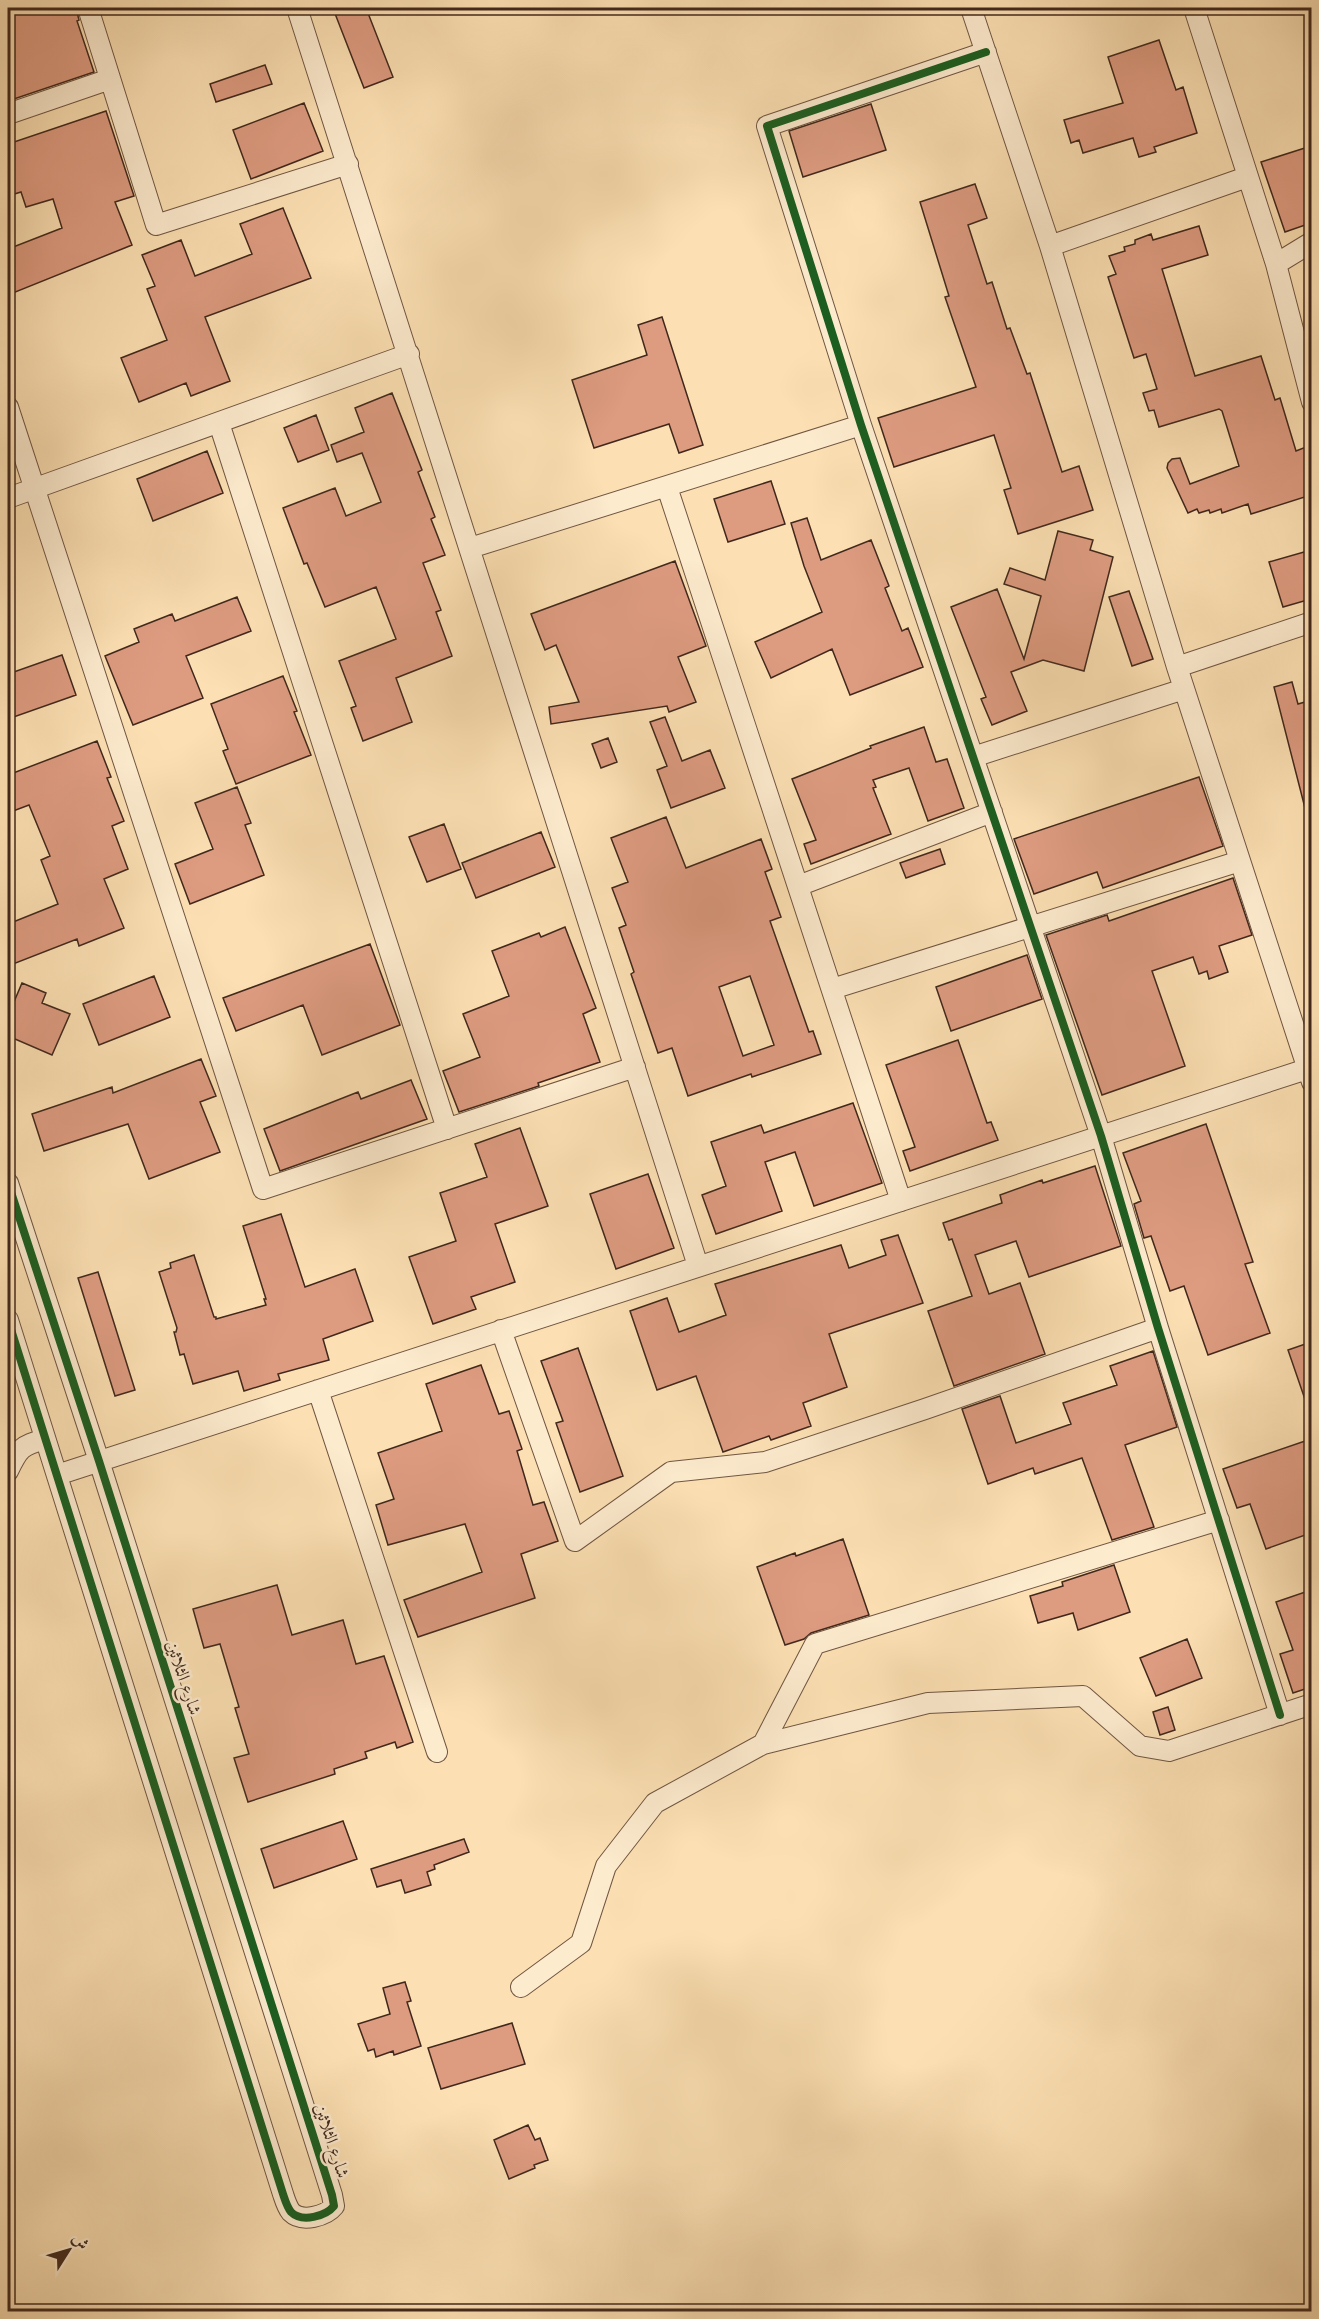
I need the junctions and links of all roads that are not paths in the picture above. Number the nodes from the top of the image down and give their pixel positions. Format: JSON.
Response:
{"nodes":[{"id":1,"x":88,"y":8,"type":"edge"},
{"id":2,"x":297,"y":8,"type":"edge"},
{"id":3,"x":970,"y":8,"type":"edge"},
{"id":4,"x":1194,"y":8,"type":"edge"},
{"id":5,"x":986,"y":52,"type":"junction"},
{"id":6,"x":110,"y":79,"type":"junction"},
{"id":7,"x":8,"y":114,"type":"edge"},
{"id":8,"x":348,"y":164,"type":"junction"},
{"id":9,"x":1247,"y":177,"type":"junction"},
{"id":10,"x":1311,"y":242,"type":"edge"},
{"id":11,"x":1050,"y":246,"type":"junction"},
{"id":12,"x":1276,"y":264,"type":"junction"},
{"id":13,"x":409,"y":354,"type":"junction"},
{"id":14,"x":1311,"y":402,"type":"edge"},
{"id":15,"x":8,"y":407,"type":"edge"},
{"id":16,"x":219,"y":423,"type":"junction"},
{"id":17,"x":861,"y":425,"type":"junction"},
{"id":18,"x":667,"y":487,"type":"junction"},
{"id":19,"x":33,"y":489,"type":"junction"},
{"id":20,"x":8,"y":498,"type":"edge"},
{"id":21,"x":470,"y":548,"type":"junction"},
{"id":22,"x":1311,"y":622,"type":"edge"},
{"id":23,"x":1177,"y":667,"type":"junction"},
{"id":24,"x":1184,"y":689,"type":"junction"},
{"id":25,"x":973,"y":757,"type":"junction"},
{"id":26,"x":992,"y":812,"type":"junction"},
{"id":27,"x":1240,"y":861,"type":"junction"},
{"id":28,"x":798,"y":886,"type":"junction"},
{"id":29,"x":1030,"y":926,"type":"junction"},
{"id":30,"x":832,"y":989,"type":"junction"},
{"id":31,"x":635,"y":1067,"type":"junction"},
{"id":32,"x":1310,"y":1076,"type":"edge"},
{"id":33,"x":447,"y":1129,"type":"junction"},
{"id":34,"x":1101,"y":1136,"type":"junction"},
{"id":35,"x":8,"y":1183,"type":"edge"},
{"id":36,"x":901,"y":1201,"type":"junction"},
{"id":37,"x":698,"y":1266,"type":"junction"},
{"id":38,"x":8,"y":1320,"type":"edge"},
{"id":39,"x":1158,"y":1328,"type":"junction"},
{"id":40,"x":501,"y":1330,"type":"junction"},
{"id":41,"x":318,"y":1390,"type":"junction"},
{"id":42,"x":45,"y":1439,"type":"junction"},
{"id":43,"x":99,"y":1461,"type":"junction"},
{"id":44,"x":8,"y":1472,"type":"edge"},
{"id":45,"x":57,"y":1475,"type":"junction"},
{"id":46,"x":1219,"y":1520,"type":"junction"},
{"id":47,"x":1311,"y":1704,"type":"edge"},
{"id":48,"x":1280,"y":1715,"type":"junction"},
{"id":49,"x":764,"y":1744,"type":"junction"},
{"id":50,"x":436,"y":1752,"type":"dead end"},
{"id":51,"x":521,"y":1987,"type":"dead end"}],
"edges":[{"from":1,"to":6,"type":"street"},
{"from":2,"to":8,"type":"street"},
{"from":3,"to":5,"type":"street"},
{"from":4,"to":9,"type":"street"},
{"from":5,"to":11,"type":"street"},
{"from":5,"to":17,"type":"street"},
{"from":6,"to":7,"type":"street"},
{"from":6,"to":8,"type":"street"},
{"from":8,"to":13,"type":"street"},
{"from":9,"to":11,"type":"street"},
{"from":9,"to":12,"type":"street"},
{"from":10,"to":12,"type":"street"},
{"from":11,"to":23,"type":"street"},
{"from":12,"to":14,"type":"street"},
{"from":13,"to":16,"type":"street"},
{"from":13,"to":21,"type":"street"},
{"from":15,"to":19,"type":"street"},
{"from":16,"to":19,"type":"street"},
{"from":16,"to":33,"type":"street"},
{"from":17,"to":18,"type":"street"},
{"from":17,"to":25,"type":"street"},
{"from":18,"to":21,"type":"street"},
{"from":18,"to":28,"type":"street"},
{"from":19,"to":20,"type":"street"},
{"from":19,"to":33,"type":"street"},
{"from":21,"to":31,"type":"street"},
{"from":22,"to":23,"type":"street"},
{"from":23,"to":24,"type":"street"},
{"from":24,"to":25,"type":"street"},
{"from":24,"to":27,"type":"street"},
{"from":25,"to":26,"type":"street"},
{"from":26,"to":28,"type":"street"},
{"from":26,"to":29,"type":"street"},
{"from":27,"to":29,"type":"street"},
{"from":27,"to":32,"type":"street"},
{"from":28,"to":30,"type":"street"},
{"from":29,"to":30,"type":"street"},
{"from":29,"to":34,"type":"street"},
{"from":30,"to":36,"type":"street"},
{"from":31,"to":33,"type":"street"},
{"from":31,"to":37,"type":"street"},
{"from":32,"to":34,"type":"street"},
{"from":34,"to":36,"type":"street"},
{"from":34,"to":39,"type":"street"},
{"from":35,"to":43,"type":"street","name":"شارع الثلاثين"},
{"from":36,"to":37,"type":"street"},
{"from":37,"to":40,"type":"street"},
{"from":38,"to":42,"type":"street","name":"شارع الثلاثين"},
{"from":39,"to":40,"type":"street"},
{"from":39,"to":46,"type":"street"},
{"from":40,"to":41,"type":"street"},
{"from":41,"to":43,"type":"street"},
{"from":41,"to":50,"type":"street"},
{"from":42,"to":44,"type":"street"},
{"from":42,"to":45,"type":"street","name":"شارع الثلاثين"},
{"from":43,"to":45,"type":"street"},
{"from":43,"to":45,"type":"street","name":"شارع الثلاثين"},
{"from":46,"to":48,"type":"street"},
{"from":46,"to":49,"type":"street"},
{"from":47,"to":48,"type":"street"},
{"from":48,"to":49,"type":"street"},
{"from":49,"to":51,"type":"street"}]}
